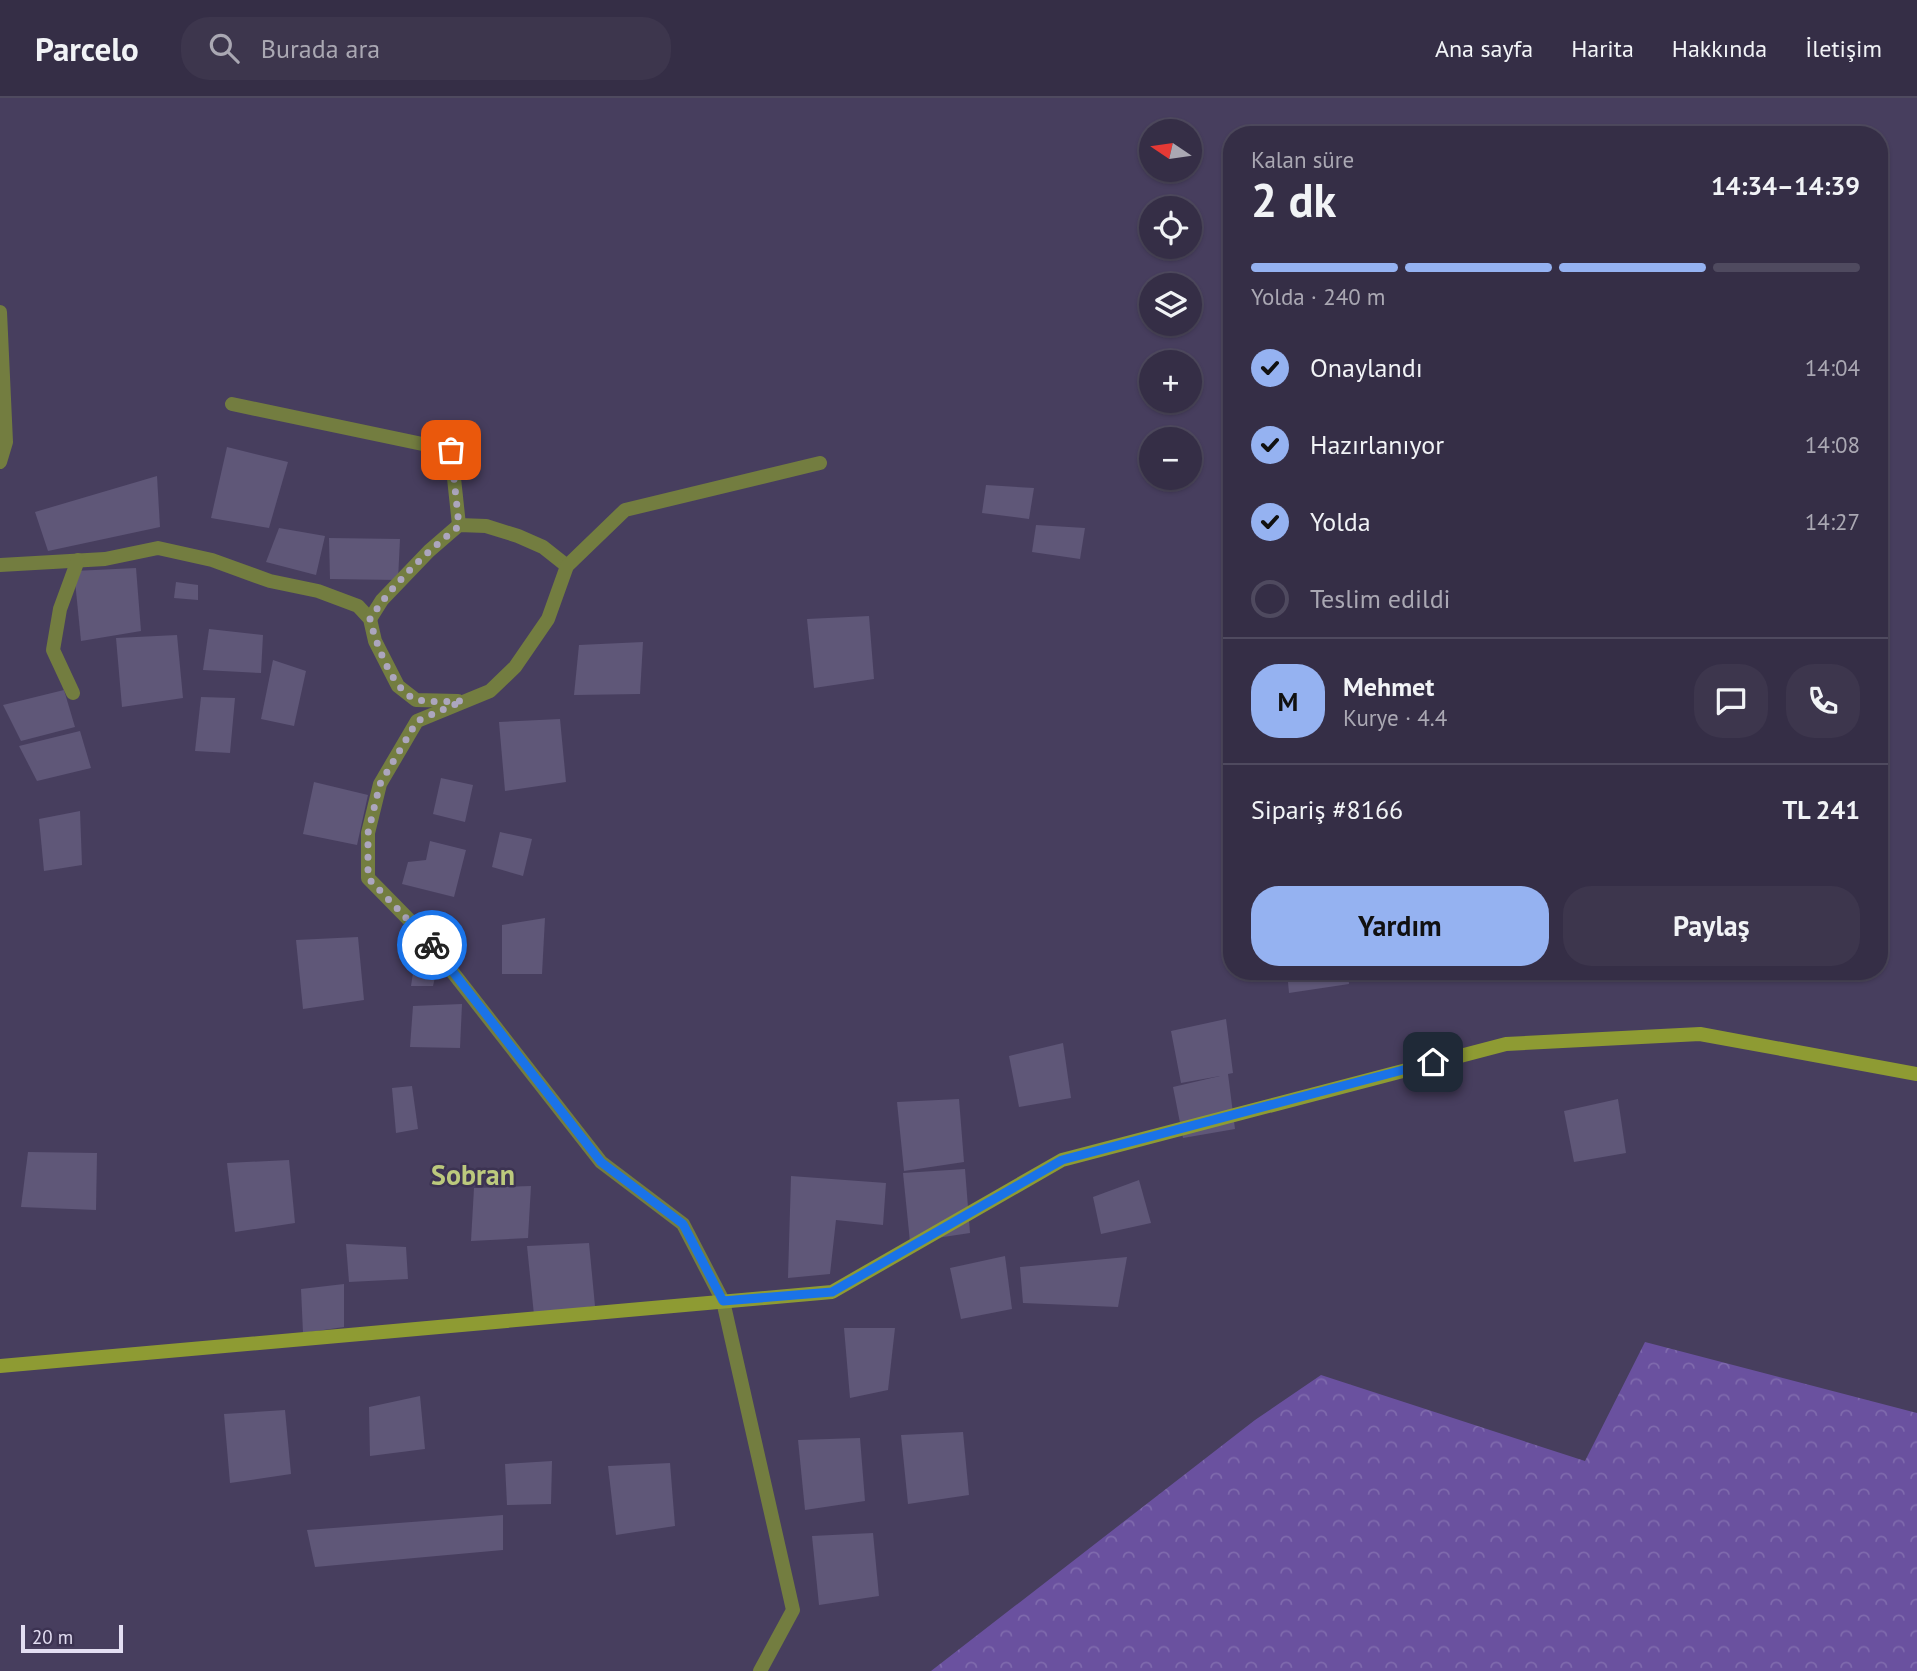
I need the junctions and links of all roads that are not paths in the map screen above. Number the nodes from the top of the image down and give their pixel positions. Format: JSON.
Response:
{"nodes":[{"id":1,"x":0,"y":312,"type":"edge"},
{"id":2,"x":232,"y":404,"type":"dead end"},
{"id":3,"x":0,"y":462,"type":"edge"},
{"id":4,"x":820,"y":463,"type":"dead end"},
{"id":5,"x":459,"y":526,"type":"junction"},
{"id":6,"x":78,"y":560,"type":"junction"},
{"id":7,"x":0,"y":565,"type":"edge"},
{"id":8,"x":566,"y":566,"type":"junction"},
{"id":9,"x":370,"y":619,"type":"junction"},
{"id":10,"x":74,"y":693,"type":"dead end"},
{"id":11,"x":463,"y":701,"type":"junction"},
{"id":12,"x":1917,"y":1074,"type":"edge"},
{"id":13,"x":723,"y":1301,"type":"junction"},
{"id":14,"x":0,"y":1366,"type":"edge"},
{"id":15,"x":760,"y":1671,"type":"edge"}],
"edges":[{"from":1,"to":3,"type":"street"},
{"from":2,"to":5,"type":"street"},
{"from":4,"to":8,"type":"street"},
{"from":5,"to":8,"type":"street"},
{"from":5,"to":9,"type":"street"},
{"from":6,"to":7,"type":"street"},
{"from":6,"to":9,"type":"street"},
{"from":6,"to":10,"type":"street"},
{"from":8,"to":11,"type":"street"},
{"from":9,"to":11,"type":"street"},
{"from":11,"to":13,"type":"street"},
{"from":12,"to":13,"type":"street"},
{"from":13,"to":14,"type":"street"},
{"from":13,"to":15,"type":"street"}]}
